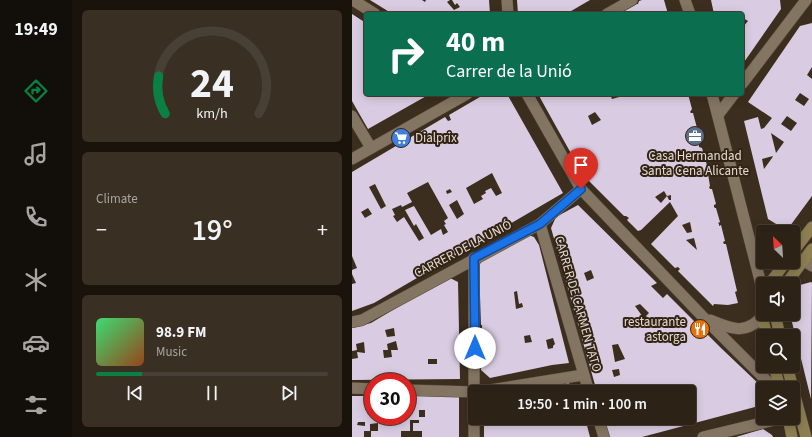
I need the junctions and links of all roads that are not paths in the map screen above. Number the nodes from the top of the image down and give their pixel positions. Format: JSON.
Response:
{"nodes":[{"id":1,"x":353,"y":0,"type":"edge"},
{"id":2,"x":507,"y":0,"type":"edge"},
{"id":3,"x":632,"y":0,"type":"edge"},
{"id":4,"x":685,"y":0,"type":"edge"},
{"id":5,"x":806,"y":0,"type":"edge"},
{"id":6,"x":812,"y":4,"type":"edge"},
{"id":7,"x":372,"y":12,"type":"edge"},
{"id":8,"x":508,"y":12,"type":"edge"},
{"id":9,"x":611,"y":12,"type":"edge"},
{"id":10,"x":689,"y":12,"type":"edge"},
{"id":11,"x":744,"y":81,"type":"edge"},
{"id":12,"x":463,"y":96,"type":"edge"},
{"id":13,"x":528,"y":96,"type":"edge"},
{"id":14,"x":713,"y":96,"type":"edge"},
{"id":15,"x":732,"y":96,"type":"edge"},
{"id":16,"x":718,"y":115,"type":"junction"},
{"id":17,"x":352,"y":116,"type":"edge"},
{"id":18,"x":371,"y":148,"type":"junction"},
{"id":19,"x":352,"y":159,"type":"edge"},
{"id":20,"x":581,"y":189,"type":"junction"},
{"id":21,"x":540,"y":224,"type":"junction"},
{"id":22,"x":812,"y":226,"type":"edge"},
{"id":23,"x":800,"y":242,"type":"edge"},
{"id":24,"x":812,"y":249,"type":"edge"},
{"id":25,"x":474,"y":258,"type":"junction"},
{"id":26,"x":808,"y":263,"type":"edge"},
{"id":27,"x":781,"y":269,"type":"edge"},
{"id":28,"x":759,"y":277,"type":"edge"},
{"id":29,"x":774,"y":277,"type":"edge"},
{"id":30,"x":793,"y":277,"type":"edge"},
{"id":31,"x":705,"y":319,"type":"junction"},
{"id":32,"x":758,"y":321,"type":"edge"},
{"id":33,"x":352,"y":322,"type":"edge"},
{"id":34,"x":790,"y":373,"type":"edge"},
{"id":35,"x":583,"y":374,"type":"junction"},
{"id":36,"x":767,"y":381,"type":"edge"},
{"id":37,"x":476,"y":385,"type":"edge"},
{"id":38,"x":518,"y":385,"type":"edge"},
{"id":39,"x":587,"y":385,"type":"edge"},
{"id":40,"x":352,"y":388,"type":"edge"},
{"id":41,"x":364,"y":389,"type":"edge"},
{"id":42,"x":416,"y":390,"type":"edge"},
{"id":43,"x":468,"y":392,"type":"edge"},
{"id":44,"x":756,"y":424,"type":"edge"},
{"id":45,"x":475,"y":425,"type":"edge"},
{"id":46,"x":600,"y":425,"type":"edge"},
{"id":47,"x":789,"y":425,"type":"edge"},
{"id":48,"x":474,"y":437,"type":"edge"},
{"id":49,"x":604,"y":437,"type":"edge"},
{"id":50,"x":703,"y":437,"type":"edge"},
{"id":51,"x":792,"y":437,"type":"edge"},
{"id":52,"x":806,"y":437,"type":"edge"}],
"edges":[{"from":1,"to":7,"type":"street"},
{"from":2,"to":8,"type":"street"},
{"from":3,"to":9,"type":"street"},
{"from":4,"to":10,"type":"street"},
{"from":5,"to":6,"type":"street"},
{"from":5,"to":11,"type":"street"},
{"from":12,"to":18,"type":"street"},
{"from":13,"to":20,"type":"street"},
{"from":14,"to":16,"type":"street"},
{"from":15,"to":16,"type":"street"},
{"from":16,"to":28,"type":"street"},
{"from":17,"to":18,"type":"street"},
{"from":18,"to":19,"type":"street"},
{"from":20,"to":21,"type":"street","name":"CARRER DE LA UNIÓ"},
{"from":20,"to":31,"type":"street"},
{"from":21,"to":25,"type":"street","name":"CARRER DE LA UNIÓ"},
{"from":21,"to":35,"type":"street","name":"CARRER DE CARMEN TATO"},
{"from":22,"to":23,"type":"main road"},
{"from":24,"to":26,"type":"main road"},
{"from":25,"to":33,"type":"street","name":"CARRER DE LA UNIÓ"},
{"from":25,"to":37,"type":"street"},
{"from":26,"to":30,"type":"main road"},
{"from":27,"to":29,"type":"main road"},
{"from":31,"to":32,"type":"street"},
{"from":31,"to":36,"type":"street"},
{"from":34,"to":52,"type":"main road"},
{"from":35,"to":38,"type":"street"},
{"from":35,"to":39,"type":"street","name":"CARRER DE CARMEN TATO"},
{"from":40,"to":41,"type":"street"},
{"from":42,"to":43,"type":"street"},
{"from":44,"to":50,"type":"street"},
{"from":45,"to":48,"type":"street"},
{"from":46,"to":49,"type":"street"},
{"from":47,"to":51,"type":"main road"}]}
